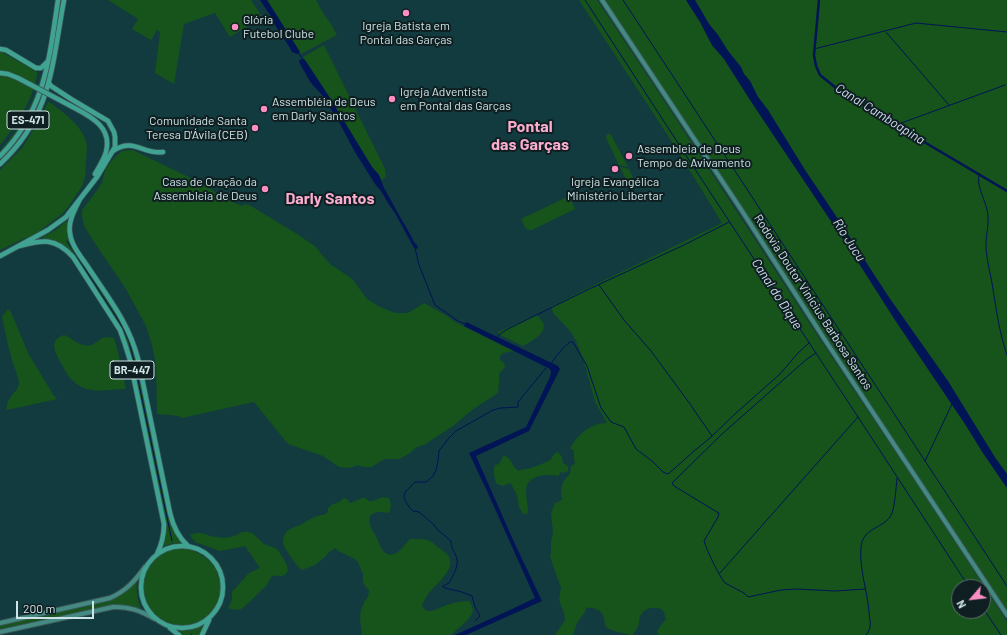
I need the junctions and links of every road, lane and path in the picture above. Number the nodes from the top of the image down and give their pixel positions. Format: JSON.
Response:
{"nodes":[{"id":1,"x":58,"y":0,"type":"edge"},
{"id":2,"x":64,"y":0,"type":"edge"},
{"id":3,"x":602,"y":0,"type":"edge"},
{"id":4,"x":0,"y":48,"type":"edge"},
{"id":5,"x":48,"y":61,"type":"junction"},
{"id":6,"x":35,"y":68,"type":"junction"},
{"id":7,"x":0,"y":72,"type":"edge"},
{"id":8,"x":45,"y":78,"type":"junction"},
{"id":9,"x":49,"y":83,"type":"junction"},
{"id":10,"x":113,"y":150,"type":"junction"},
{"id":11,"x":163,"y":152,"type":"dead end"},
{"id":12,"x":0,"y":156,"type":"edge"},
{"id":13,"x":0,"y":164,"type":"edge"},
{"id":14,"x":90,"y":187,"type":"junction"},
{"id":15,"x":79,"y":201,"type":"junction"},
{"id":16,"x":19,"y":246,"type":"junction"},
{"id":17,"x":0,"y":256,"type":"edge"},
{"id":18,"x":188,"y":546,"type":"junction"},
{"id":19,"x":157,"y":554,"type":"junction"},
{"id":20,"x":145,"y":567,"type":"junction"},
{"id":21,"x":212,"y":615,"type":"junction"},
{"id":22,"x":1007,"y":615,"type":"edge"},
{"id":23,"x":155,"y":619,"type":"junction"},
{"id":24,"x":0,"y":623,"type":"edge"},
{"id":25,"x":165,"y":625,"type":"junction"},
{"id":26,"x":0,"y":632,"type":"edge"},
{"id":27,"x":179,"y":635,"type":"edge"},
{"id":28,"x":202,"y":635,"type":"edge"}],
"edges":[{"from":1,"to":5,"type":"main road","number":"ES-471"},
{"from":2,"to":9,"type":"main road","number":"ES-471"},
{"from":3,"to":22,"type":"main road","name":"Rodovia Doutor Vinícius Barbosa Santos"},
{"from":4,"to":6,"type":"main road"},
{"from":5,"to":6,"type":"main road"},
{"from":5,"to":8,"type":"main road","number":"ES-471"},
{"from":6,"to":8,"type":"main road"},
{"from":7,"to":14,"type":"main road","number":"BR-447","bridge":true},
{"from":8,"to":12,"type":"main road","number":"ES-471"},
{"from":9,"to":10,"type":"main road"},
{"from":9,"to":13,"type":"main road","number":"ES-471"},
{"from":10,"to":11,"type":"main road"},
{"from":10,"to":14,"type":"main road","number":"BR-447"},
{"from":14,"to":15,"type":"main road","number":"BR-447"},
{"from":15,"to":16,"type":"main road","number":"BR-447"},
{"from":15,"to":18,"type":"main road","number":"BR-447"},
{"from":16,"to":17,"type":"main road","number":"BR-447"},
{"from":16,"to":19,"type":"main road","number":"BR-447"},
{"from":18,"to":19,"type":"main road","number":"BR-447"},
{"from":18,"to":21,"type":"main road","number":"BR-447"},
{"from":19,"to":20,"type":"main road","number":"BR-447"},
{"from":20,"to":23,"type":"main road","number":"BR-447"},
{"from":20,"to":24,"type":"main road"},
{"from":21,"to":25,"type":"main road","number":"BR-447"},
{"from":21,"to":28,"type":"main road","number":"BR-447"},
{"from":23,"to":25,"type":"main road","number":"BR-447"},
{"from":23,"to":26,"type":"main road"},
{"from":25,"to":27,"type":"main road","number":"BR-447"}]}
